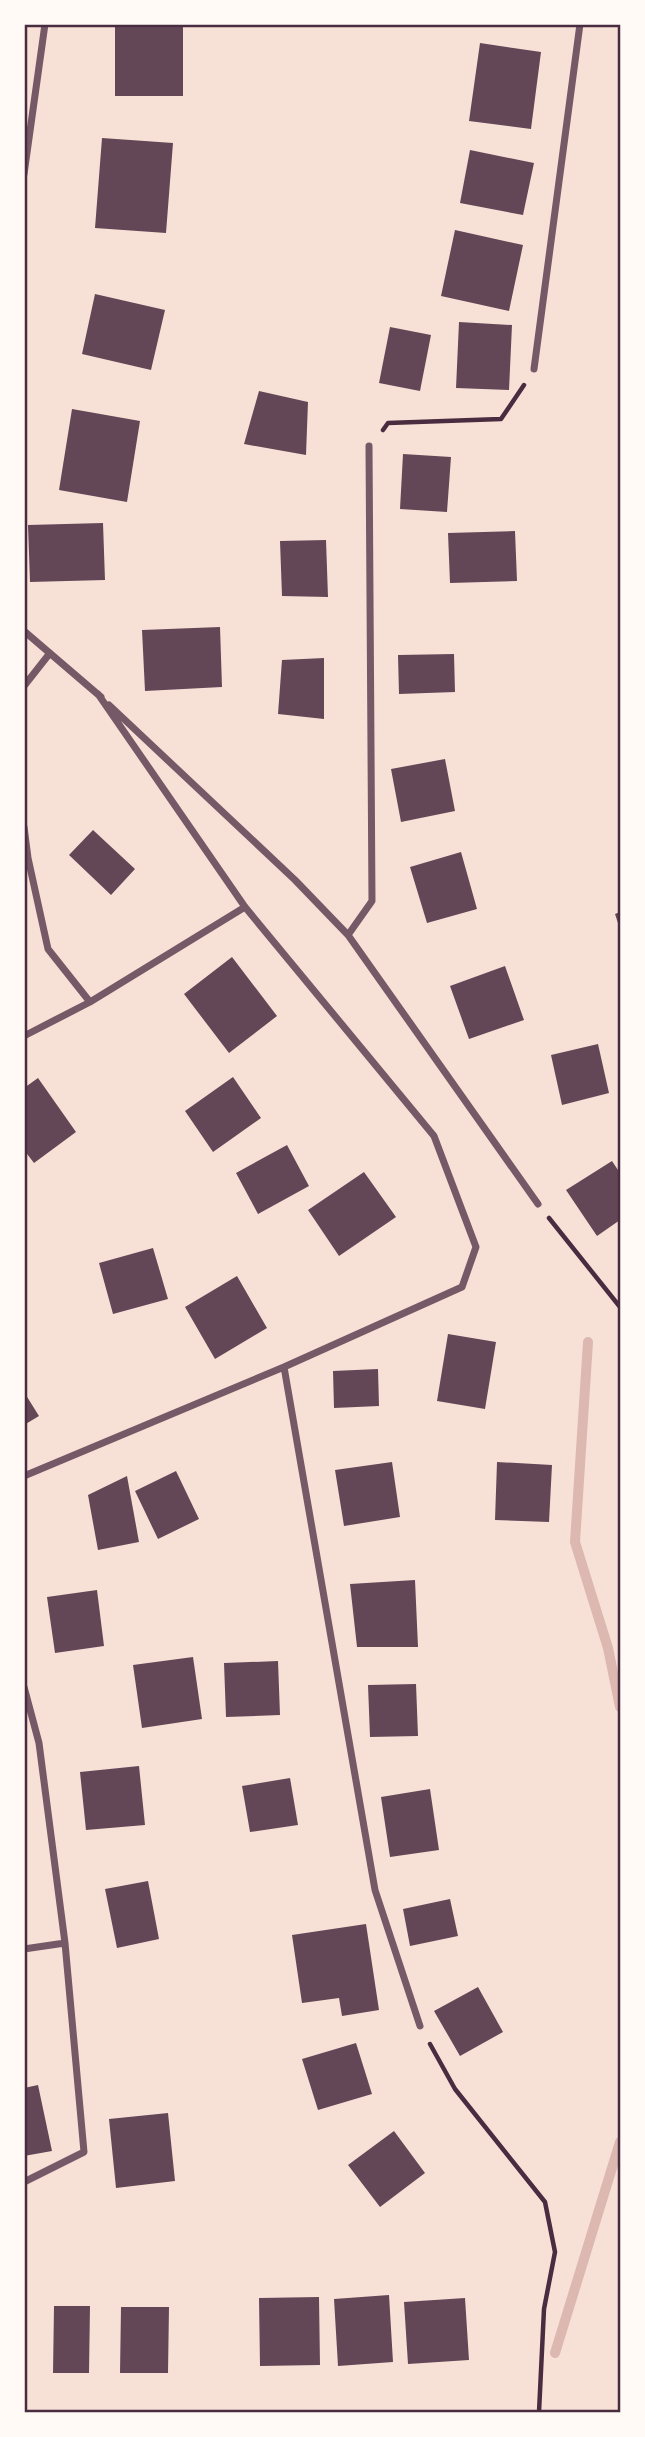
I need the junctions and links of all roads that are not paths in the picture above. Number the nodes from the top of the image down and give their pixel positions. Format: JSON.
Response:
{"nodes":[{"id":1,"x":45,"y":24,"type":"edge"},
{"id":2,"x":580,"y":24,"type":"edge"},
{"id":3,"x":24,"y":174,"type":"edge"},
{"id":4,"x":534,"y":369,"type":"road end"},
{"id":5,"x":369,"y":446,"type":"road end"},
{"id":6,"x":24,"y":631,"type":"edge"},
{"id":7,"x":50,"y":653,"type":"junction"},
{"id":8,"x":24,"y":686,"type":"edge"},
{"id":9,"x":97,"y":694,"type":"junction"},
{"id":10,"x":24,"y":827,"type":"edge"},
{"id":11,"x":244,"y":906,"type":"junction"},
{"id":12,"x":348,"y":935,"type":"junction"},
{"id":13,"x":90,"y":1002,"type":"junction"},
{"id":14,"x":24,"y":1036,"type":"edge"},
{"id":15,"x":538,"y":1204,"type":"road end"},
{"id":16,"x":284,"y":1367,"type":"junction"},
{"id":17,"x":24,"y":1476,"type":"edge"},
{"id":18,"x":24,"y":1687,"type":"edge"},
{"id":19,"x":65,"y":1943,"type":"junction"},
{"id":20,"x":24,"y":1949,"type":"edge"},
{"id":21,"x":420,"y":2026,"type":"road end"},
{"id":22,"x":24,"y":2182,"type":"edge"}],
"edges":[{"from":1,"to":3,"type":"street"},
{"from":2,"to":4,"type":"street"},
{"from":5,"to":12,"type":"street"},
{"from":6,"to":7,"type":"street"},
{"from":7,"to":8,"type":"street"},
{"from":7,"to":9,"type":"street"},
{"from":9,"to":11,"type":"street"},
{"from":9,"to":12,"type":"street"},
{"from":10,"to":13,"type":"street"},
{"from":11,"to":13,"type":"street"},
{"from":11,"to":16,"type":"street"},
{"from":12,"to":15,"type":"street"},
{"from":13,"to":14,"type":"street"},
{"from":16,"to":17,"type":"street"},
{"from":16,"to":21,"type":"street"},
{"from":18,"to":19,"type":"street"},
{"from":19,"to":20,"type":"street"},
{"from":19,"to":22,"type":"street"}]}
